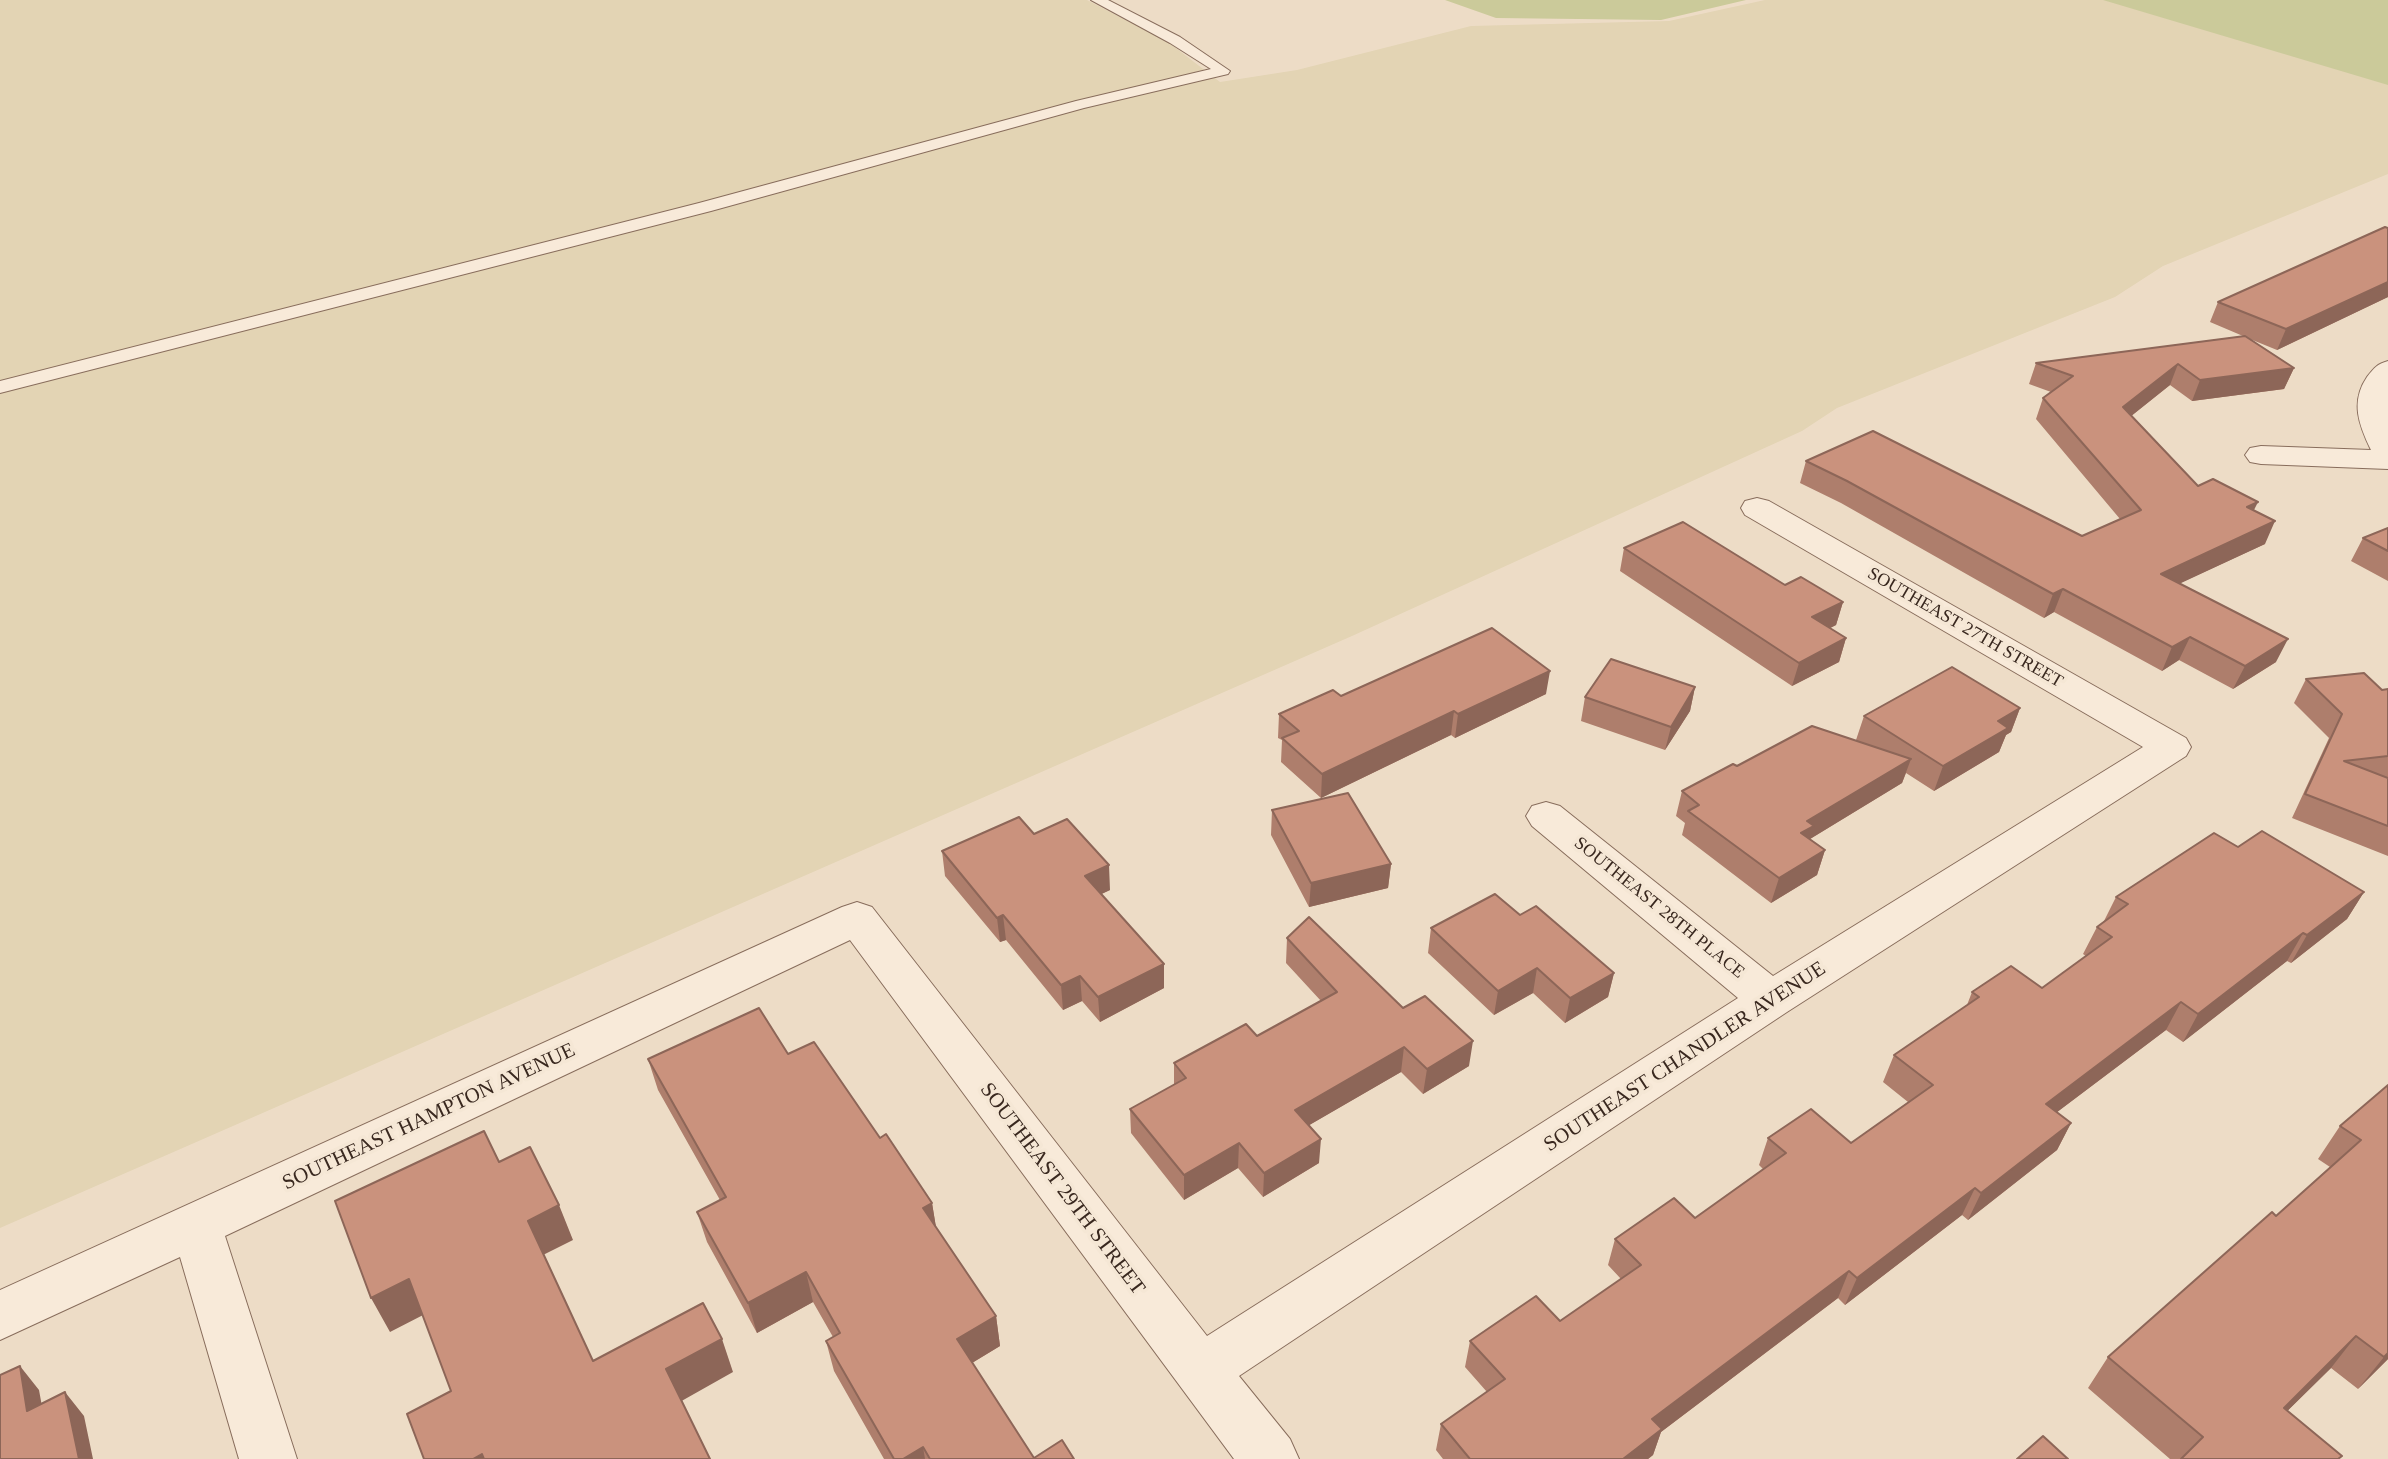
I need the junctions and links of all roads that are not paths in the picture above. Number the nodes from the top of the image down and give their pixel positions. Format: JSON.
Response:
{"nodes":[{"id":1,"x":1098,"y":0,"type":"edge"},
{"id":2,"x":2388,"y":370,"type":"edge"},
{"id":3,"x":0,"y":387,"type":"edge"},
{"id":4,"x":2388,"y":452,"type":"edge"},
{"id":5,"x":2261,"y":455,"type":"dead end"},
{"id":6,"x":2388,"y":460,"type":"edge"},
{"id":7,"x":1757,"y":508,"type":"dead end"},
{"id":8,"x":2172,"y":747,"type":"joint"},
{"id":9,"x":1546,"y":816,"type":"dead end"},
{"id":10,"x":857,"y":918,"type":"joint"},
{"id":11,"x":1771,"y":1000,"type":"junction"},
{"id":12,"x":196,"y":1226,"type":"junction"},
{"id":13,"x":0,"y":1316,"type":"edge"},
{"id":14,"x":1200,"y":1371,"type":"junction"},
{"id":15,"x":268,"y":1459,"type":"edge"},
{"id":16,"x":1270,"y":1459,"type":"edge"}],
"edges":[{"from":1,"to":3,"type":"lane"},
{"from":2,"to":4,"type":"street"},
{"from":5,"to":6,"type":"street"},
{"from":7,"to":8,"type":"street","name":"SOUTHEAST 27TH STREET"},
{"from":8,"to":11,"type":"street","name":"SOUTHEAST CHANDLER AVENUE"},
{"from":9,"to":11,"type":"street","name":"SOUTHEAST 28TH PLACE"},
{"from":10,"to":12,"type":"street","name":"SOUTHEAST HAMPTON AVENUE"},
{"from":10,"to":14,"type":"street","name":"SOUTHEAST 29TH STREET"},
{"from":11,"to":14,"type":"street","name":"SOUTHEAST CHANDLER AVENUE"},
{"from":12,"to":13,"type":"street","name":"SOUTHEAST HAMPTON AVENUE"},
{"from":12,"to":15,"type":"street"},
{"from":14,"to":16,"type":"street","name":"SOUTHEAST 29TH STREET"}]}
